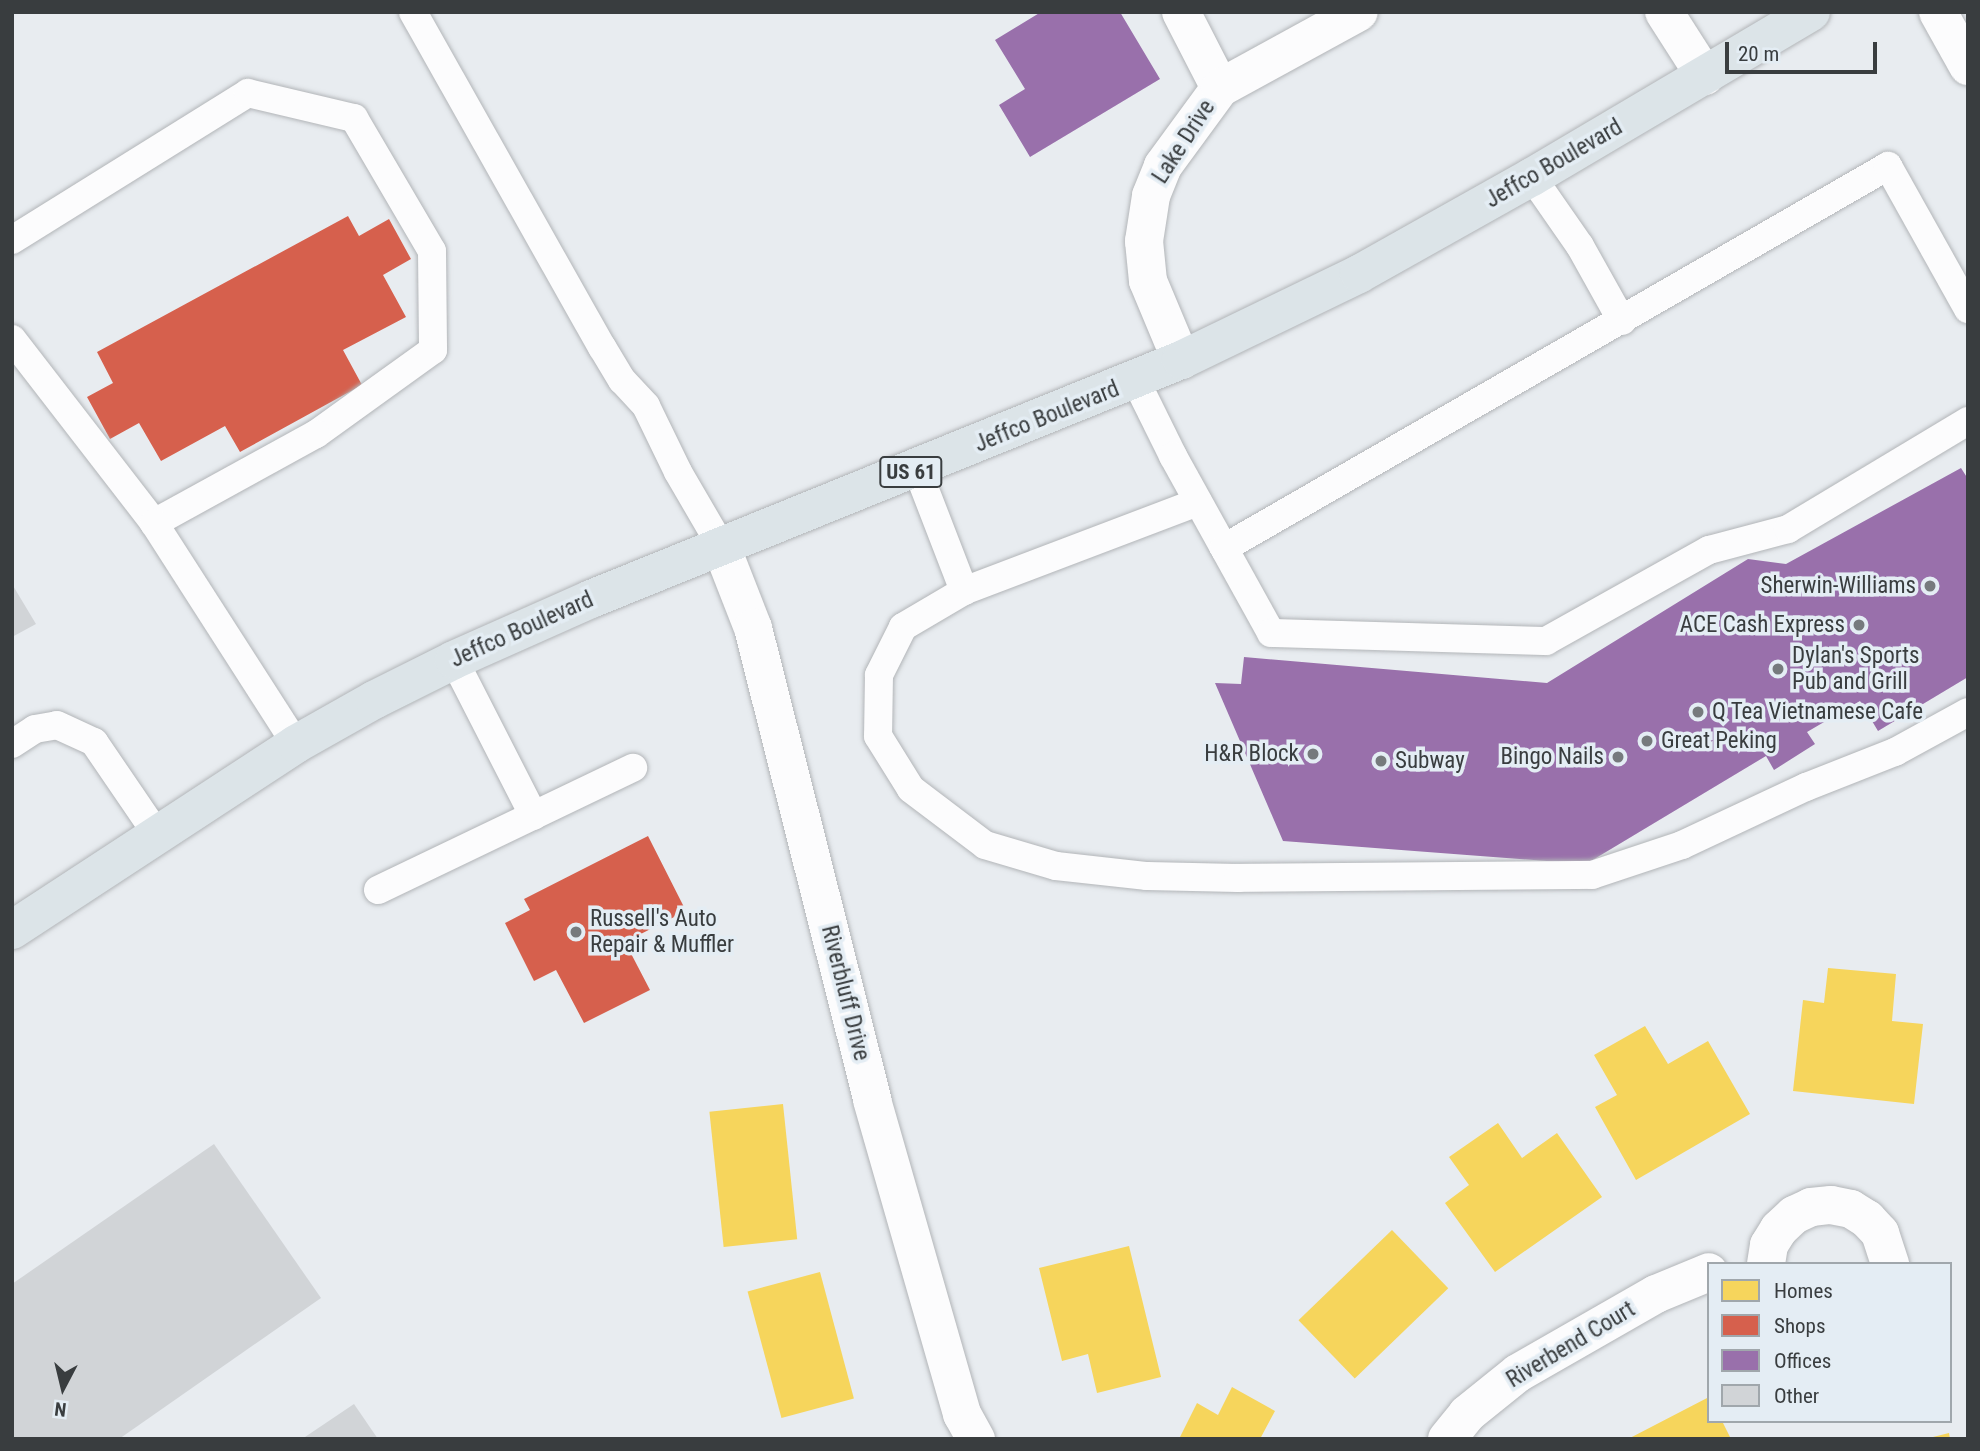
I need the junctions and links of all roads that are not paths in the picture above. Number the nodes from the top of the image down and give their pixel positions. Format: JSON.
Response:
{"nodes":[{"id":1,"x":413,"y":12,"type":"edge"},
{"id":2,"x":1181,"y":12,"type":"edge"},
{"id":3,"x":1359,"y":12,"type":"edge"},
{"id":4,"x":1664,"y":12,"type":"edge"},
{"id":5,"x":1811,"y":12,"type":"edge"},
{"id":6,"x":1938,"y":12,"type":"edge"},
{"id":7,"x":1968,"y":66,"type":"edge"},
{"id":8,"x":1705,"y":76,"type":"junction"},
{"id":9,"x":1220,"y":88,"type":"junction"},
{"id":10,"x":1532,"y":177,"type":"junction"},
{"id":11,"x":12,"y":240,"type":"edge"},
{"id":12,"x":1968,"y":309,"type":"edge"},
{"id":13,"x":1622,"y":321,"type":"junction"},
{"id":14,"x":12,"y":340,"type":"edge"},
{"id":15,"x":1181,"y":360,"type":"junction"},
{"id":16,"x":1136,"y":381,"type":"junction"},
{"id":17,"x":1968,"y":421,"type":"edge"},
{"id":18,"x":917,"y":469,"type":"junction"},
{"id":19,"x":1198,"y":502,"type":"junction"},
{"id":20,"x":154,"y":523,"type":"junction"},
{"id":21,"x":722,"y":545,"type":"junction"},
{"id":22,"x":1224,"y":548,"type":"junction"},
{"id":23,"x":964,"y":591,"type":"junction"},
{"id":24,"x":454,"y":660,"type":"junction"},
{"id":25,"x":1968,"y":712,"type":"edge"},
{"id":26,"x":12,"y":744,"type":"edge"},
{"id":27,"x":296,"y":744,"type":"junction"},
{"id":28,"x":633,"y":768,"type":"dead end"},
{"id":29,"x":534,"y":817,"type":"junction"},
{"id":30,"x":156,"y":833,"type":"junction"},
{"id":31,"x":378,"y":890,"type":"dead end"},
{"id":32,"x":12,"y":930,"type":"edge"},
{"id":33,"x":1766,"y":1262,"type":"edge"},
{"id":34,"x":1889,"y":1262,"type":"edge"},
{"id":35,"x":1707,"y":1273,"type":"edge"},
{"id":36,"x":976,"y":1439,"type":"edge"},
{"id":37,"x":1447,"y":1439,"type":"edge"}],
"edges":[{"from":1,"to":21,"type":"lane"},
{"from":2,"to":9,"type":"street","name":"Lake Drive"},
{"from":3,"to":9,"type":"street"},
{"from":4,"to":8,"type":"street"},
{"from":5,"to":8,"type":"main road","name":"Jeffco Boulevard","number":"US 61"},
{"from":6,"to":7,"type":"street"},
{"from":8,"to":10,"type":"main road","name":"Jeffco Boulevard","number":"US 61"},
{"from":9,"to":15,"type":"street","name":"Lake Drive"},
{"from":10,"to":13,"type":"lane"},
{"from":10,"to":15,"type":"main road","name":"Jeffco Boulevard","number":"US 61"},
{"from":11,"to":20,"type":"lane"},
{"from":12,"to":13,"type":"lane"},
{"from":13,"to":22,"type":"lane"},
{"from":14,"to":20,"type":"lane"},
{"from":15,"to":16,"type":"main road","name":"Jeffco Boulevard","number":"US 61"},
{"from":16,"to":18,"type":"main road","name":"Jeffco Boulevard","number":"US 61"},
{"from":16,"to":19,"type":"lane"},
{"from":17,"to":22,"type":"lane"},
{"from":18,"to":21,"type":"main road","name":"Jeffco Boulevard","number":"US 61"},
{"from":18,"to":23,"type":"lane"},
{"from":19,"to":22,"type":"lane"},
{"from":19,"to":23,"type":"lane"},
{"from":20,"to":27,"type":"lane"},
{"from":21,"to":24,"type":"main road","name":"Jeffco Boulevard","number":"US 61"},
{"from":21,"to":36,"type":"street","name":"Riverbluff Drive"},
{"from":23,"to":25,"type":"lane"},
{"from":24,"to":27,"type":"main road","name":"Jeffco Boulevard","number":"US 61"},
{"from":24,"to":29,"type":"lane"},
{"from":26,"to":30,"type":"lane"},
{"from":27,"to":30,"type":"main road","name":"Jeffco Boulevard","number":"US 61"},
{"from":28,"to":29,"type":"lane"},
{"from":29,"to":31,"type":"lane"},
{"from":30,"to":32,"type":"main road","name":"Jeffco Boulevard","number":"US 61"},
{"from":33,"to":34,"type":"street"},
{"from":35,"to":37,"type":"street","name":"Riverbend Court"}]}
